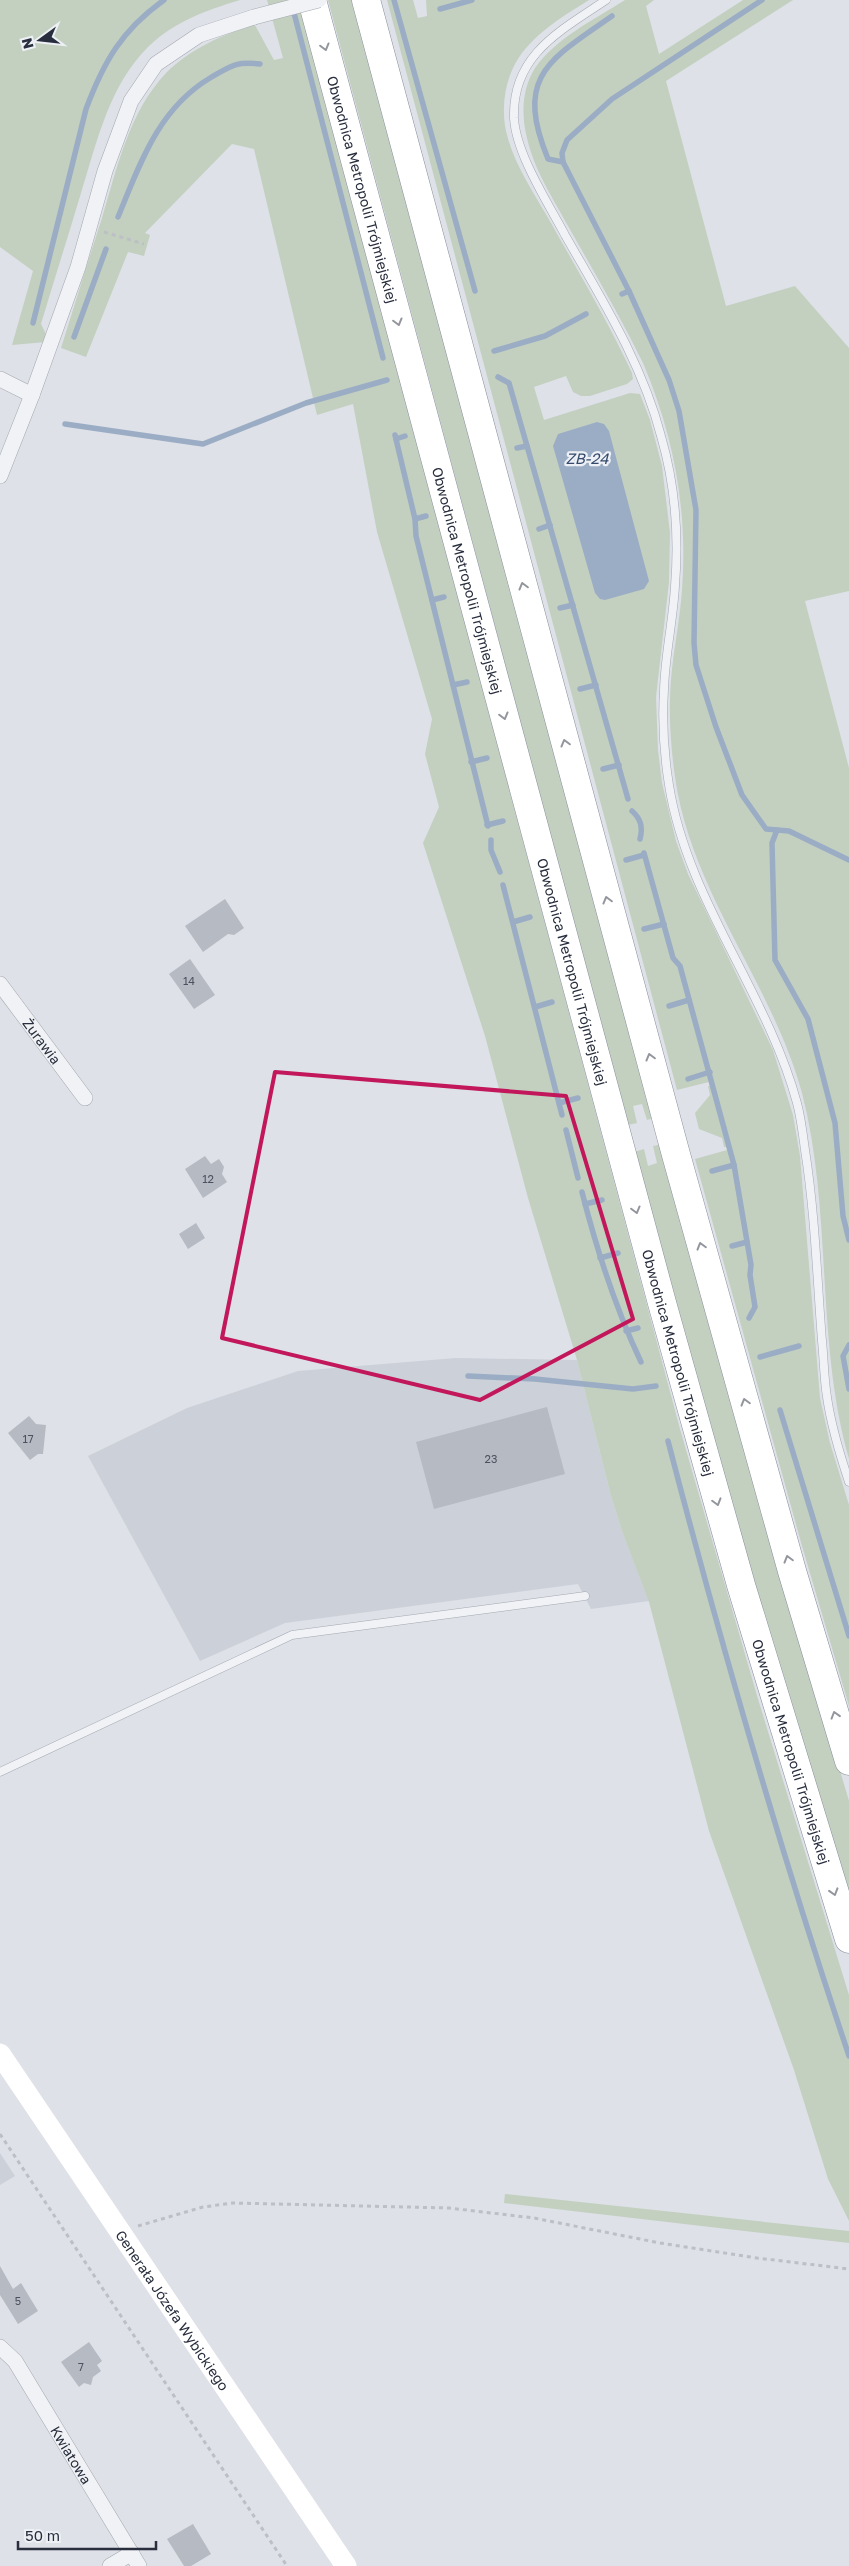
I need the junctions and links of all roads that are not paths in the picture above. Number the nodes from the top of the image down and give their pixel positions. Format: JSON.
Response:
{"nodes":[{"id":1,"x":312,"y":0,"type":"edge"},
{"id":2,"x":319,"y":0,"type":"edge"},
{"id":3,"x":366,"y":0,"type":"edge"},
{"id":4,"x":606,"y":0,"type":"edge"},
{"id":5,"x":0,"y":379,"type":"edge"},
{"id":6,"x":32,"y":394,"type":"junction"},
{"id":7,"x":0,"y":476,"type":"edge"},
{"id":8,"x":0,"y":984,"type":"edge"},
{"id":9,"x":85,"y":1098,"type":"dead end"},
{"id":10,"x":849,"y":1482,"type":"edge"},
{"id":11,"x":585,"y":1596,"type":"dead end"},
{"id":12,"x":849,"y":1761,"type":"edge"},
{"id":13,"x":0,"y":1772,"type":"edge"},
{"id":14,"x":849,"y":1939,"type":"edge"},
{"id":15,"x":0,"y":2054,"type":"edge"},
{"id":16,"x":0,"y":2347,"type":"edge"},
{"id":17,"x":136,"y":2560,"type":"edge"},
{"id":18,"x":110,"y":2566,"type":"edge"},
{"id":19,"x":346,"y":2566,"type":"edge"}],
"edges":[{"from":1,"to":14,"type":"highway","name":"Obwodnica Metropolii Trójmiejskiej","one_way":true},
{"from":2,"to":6,"type":"street","bridge":true},
{"from":12,"to":3,"type":"highway","one_way":true},
{"from":4,"to":10,"type":"lane"},
{"from":5,"to":6,"type":"street"},
{"from":6,"to":7,"type":"street"},
{"from":8,"to":9,"type":"street","name":"Żurawia"},
{"from":11,"to":13,"type":"lane"},
{"from":15,"to":19,"type":"main road","name":"Generała Józefa Wybickiego"},
{"from":16,"to":17,"type":"street","name":"Kwiatowa"},
{"from":17,"to":18,"type":"street"}]}
